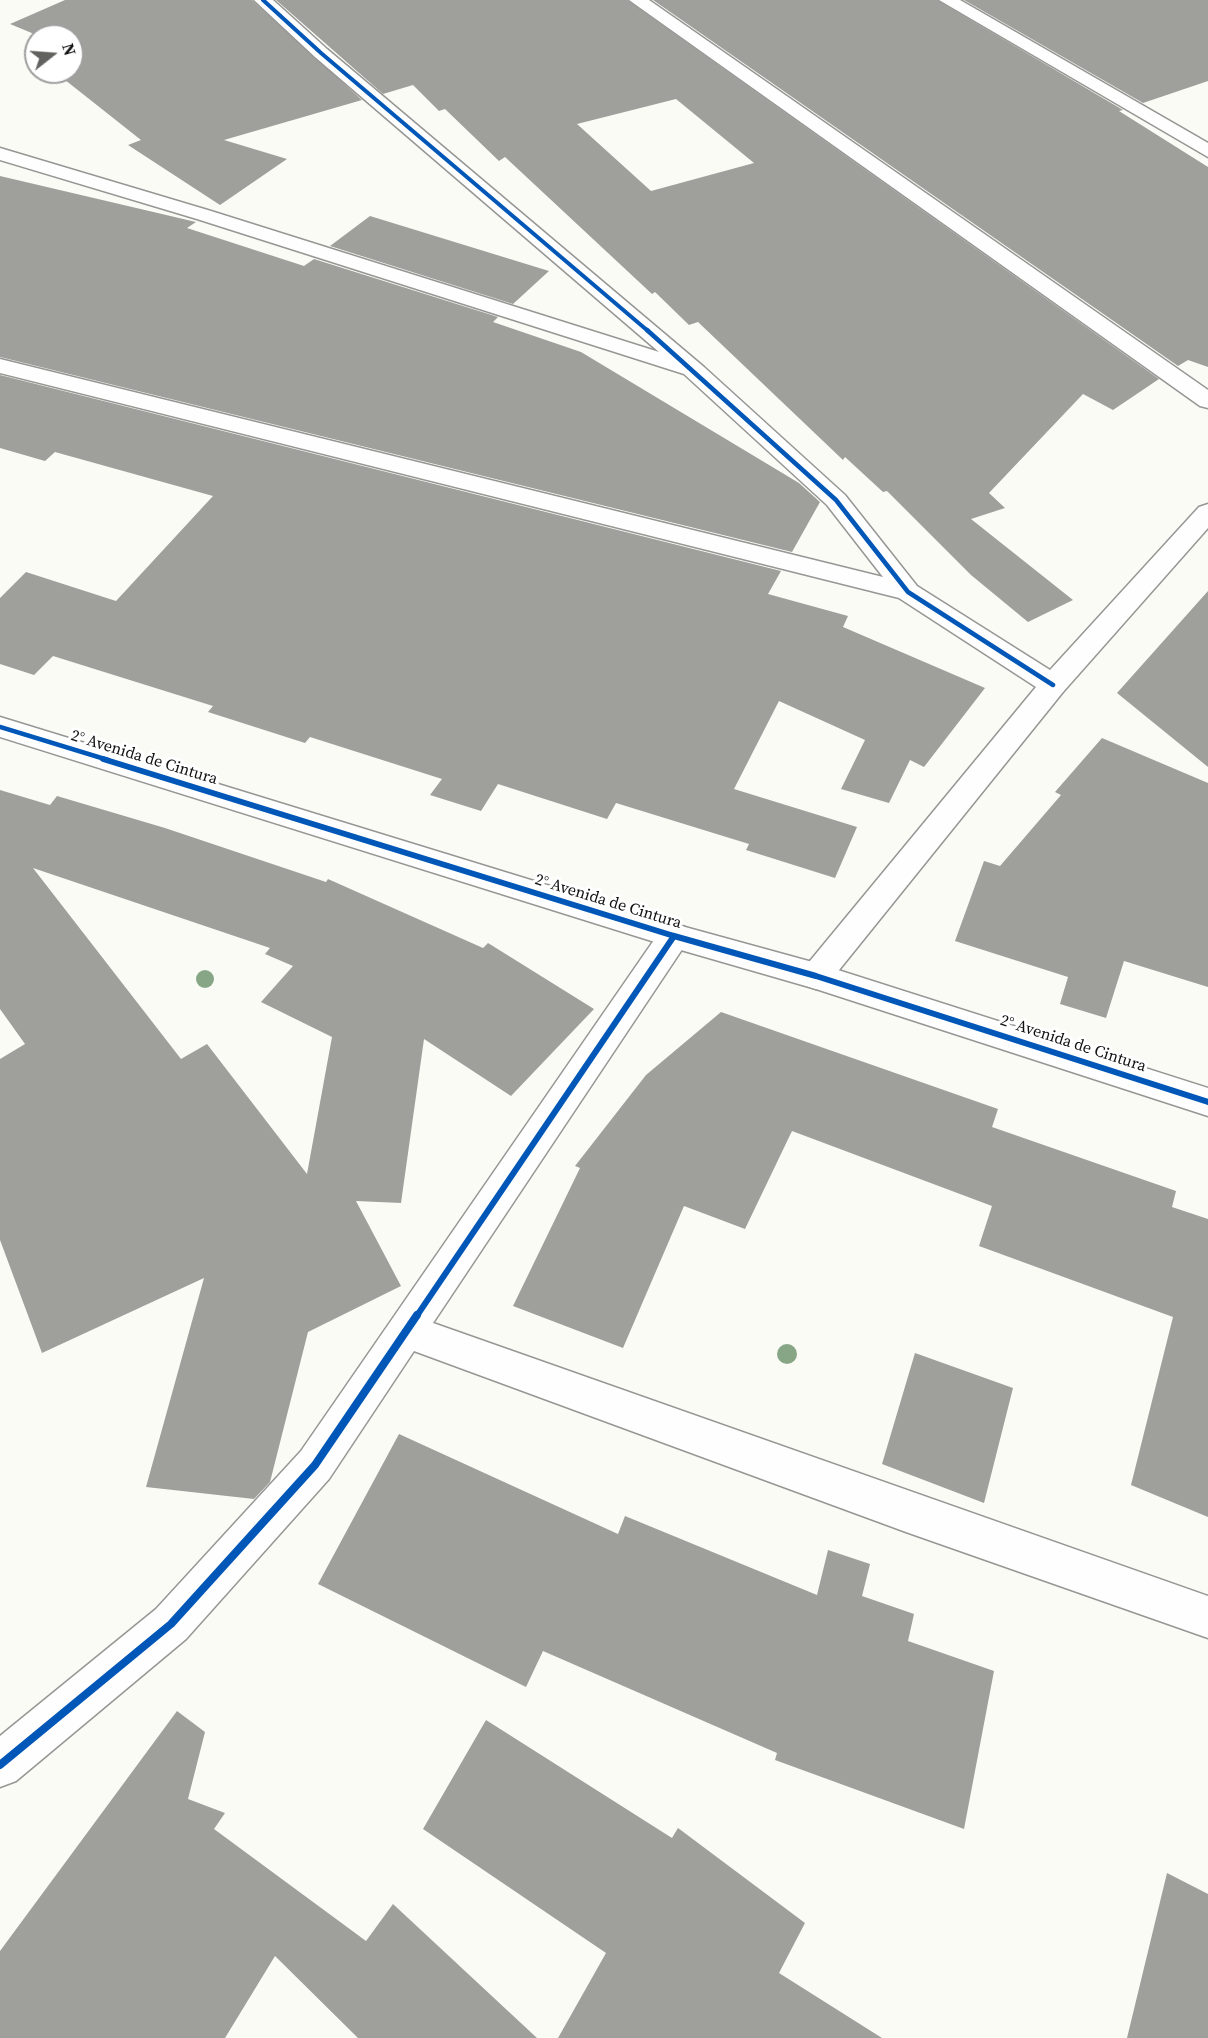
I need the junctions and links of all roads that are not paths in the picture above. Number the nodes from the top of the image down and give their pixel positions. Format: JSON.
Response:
{"nodes":[{"id":1,"x":263,"y":0,"type":"edge"},
{"id":2,"x":638,"y":0,"type":"edge"},
{"id":3,"x":948,"y":0,"type":"edge"},
{"id":4,"x":1208,"y":151,"type":"edge"},
{"id":5,"x":0,"y":154,"type":"edge"},
{"id":6,"x":0,"y":366,"type":"edge"},
{"id":7,"x":696,"y":372,"type":"junction"},
{"id":8,"x":1208,"y":401,"type":"edge"},
{"id":9,"x":1208,"y":512,"type":"edge"},
{"id":10,"x":908,"y":592,"type":"junction"},
{"id":11,"x":1053,"y":685,"type":"junction"},
{"id":12,"x":0,"y":727,"type":"edge"},
{"id":13,"x":674,"y":936,"type":"junction"},
{"id":14,"x":816,"y":976,"type":"junction"},
{"id":15,"x":1208,"y":1102,"type":"edge"},
{"id":16,"x":406,"y":1331,"type":"junction"},
{"id":17,"x":1208,"y":1617,"type":"edge"},
{"id":18,"x":0,"y":1765,"type":"edge"}],
"edges":[{"from":1,"to":7,"type":"street"},
{"from":2,"to":8,"type":"street"},
{"from":3,"to":4,"type":"street"},
{"from":5,"to":7,"type":"street"},
{"from":6,"to":10,"type":"street"},
{"from":7,"to":10,"type":"street"},
{"from":9,"to":11,"type":"street"},
{"from":10,"to":11,"type":"street"},
{"from":11,"to":14,"type":"street"},
{"from":12,"to":13,"type":"street","name":"2° Avenida de Cintura"},
{"from":13,"to":14,"type":"street","name":"2° Avenida de Cintura"},
{"from":13,"to":16,"type":"street"},
{"from":14,"to":15,"type":"street","name":"2° Avenida de Cintura"},
{"from":16,"to":17,"type":"street"},
{"from":16,"to":18,"type":"street"}]}
